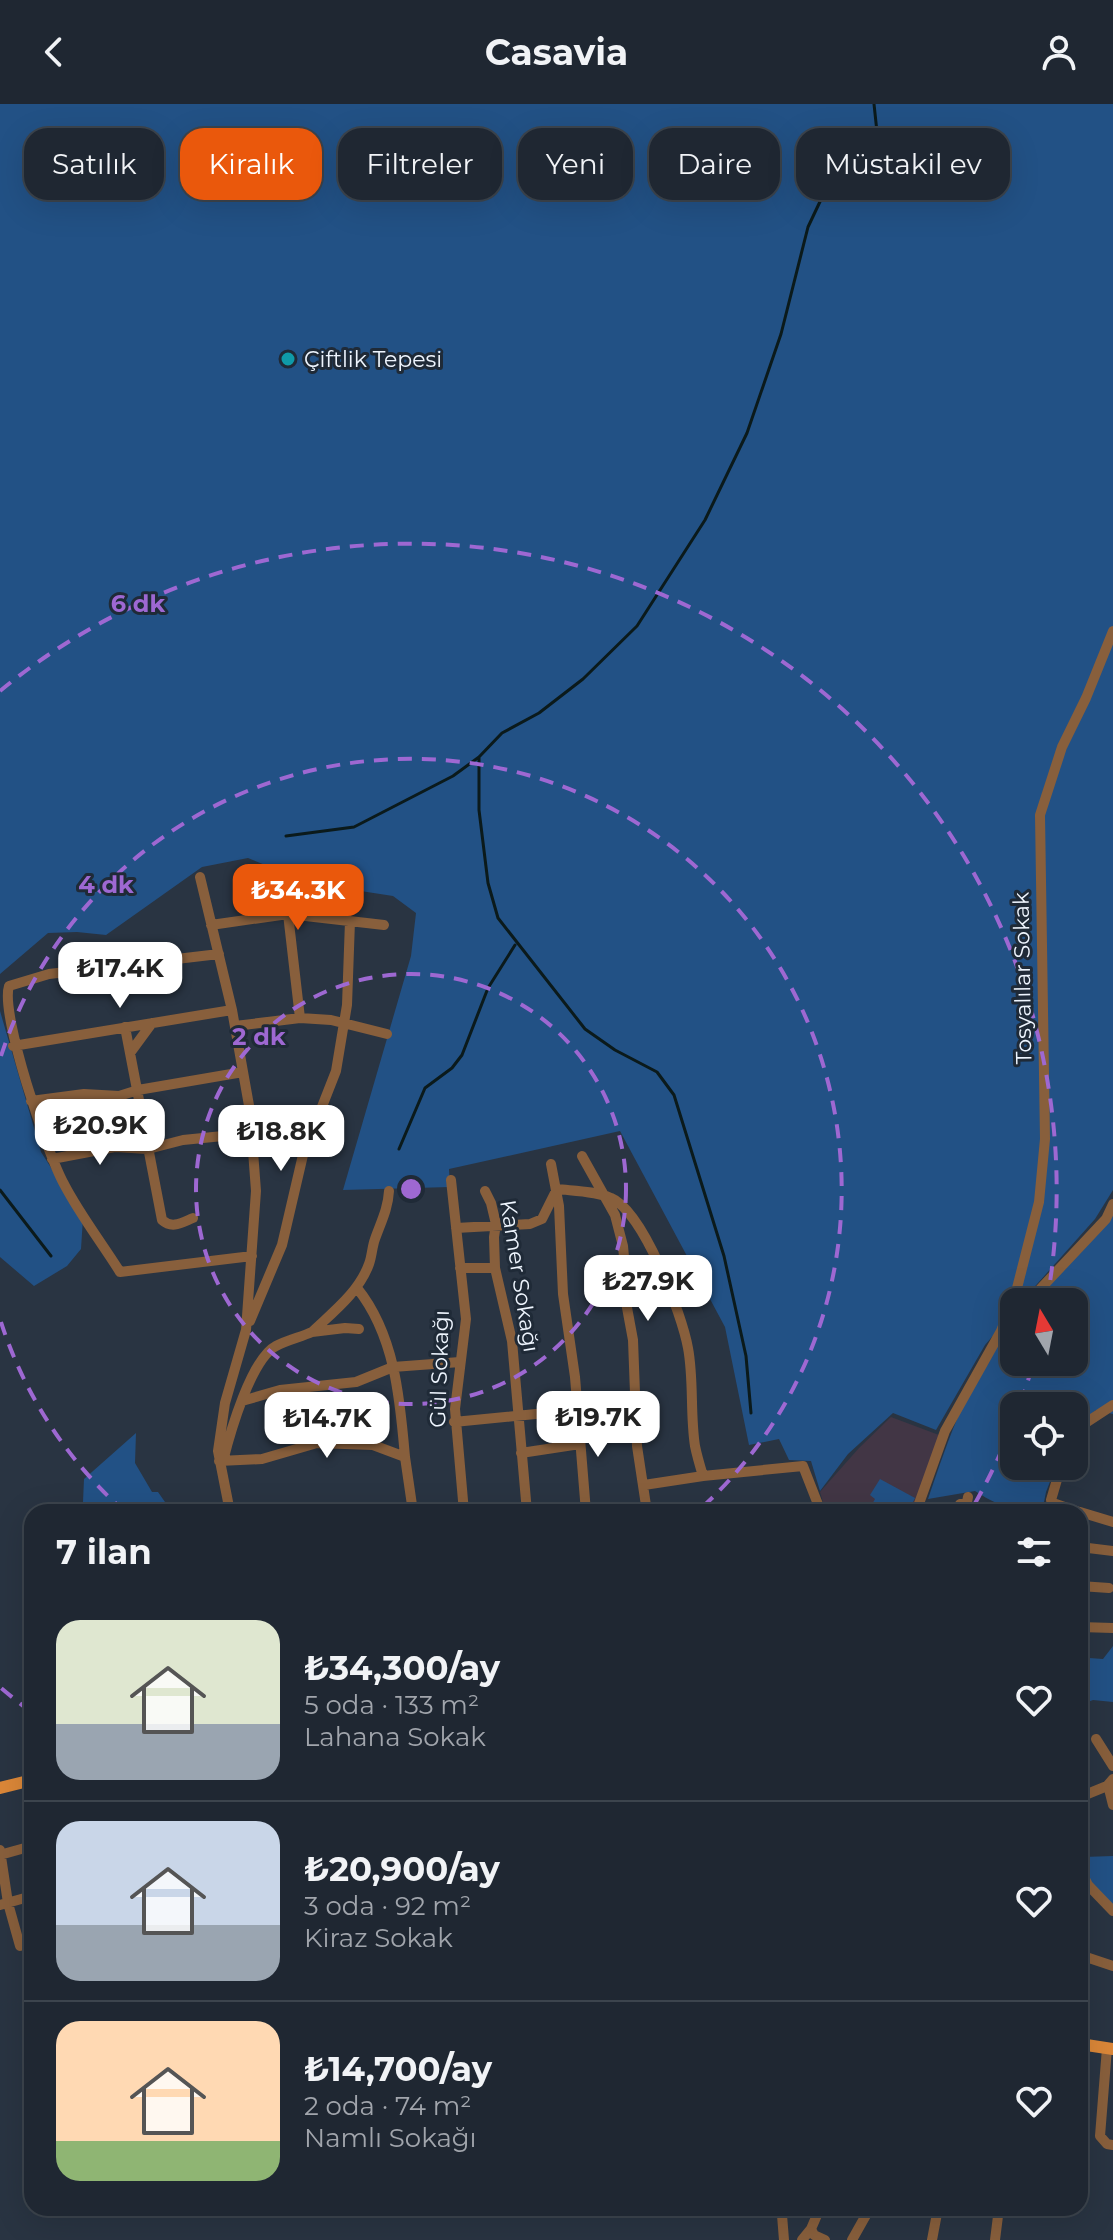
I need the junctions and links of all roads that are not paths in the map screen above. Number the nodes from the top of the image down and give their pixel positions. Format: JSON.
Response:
{"nodes":[{"id":1,"x":1113,"y":631,"type":"edge"},
{"id":2,"x":200,"y":877,"type":"dead end"},
{"id":3,"x":288,"y":914,"type":"junction"},
{"id":4,"x":350,"y":921,"type":"junction"},
{"id":5,"x":211,"y":925,"type":"junction"},
{"id":6,"x":384,"y":925,"type":"dead end"},
{"id":7,"x":219,"y":954,"type":"junction"},
{"id":8,"x":232,"y":1010,"type":"junction"},
{"id":9,"x":300,"y":1018,"type":"junction"},
{"id":10,"x":152,"y":1023,"type":"junction"},
{"id":11,"x":346,"y":1024,"type":"junction"},
{"id":12,"x":235,"y":1026,"type":"junction"},
{"id":13,"x":125,"y":1027,"type":"junction"},
{"id":14,"x":387,"y":1034,"type":"dead end"},
{"id":15,"x":13,"y":1046,"type":"junction"},
{"id":16,"x":130,"y":1053,"type":"junction"},
{"id":17,"x":243,"y":1072,"type":"junction"},
{"id":18,"x":138,"y":1090,"type":"junction"},
{"id":19,"x":31,"y":1101,"type":"junction"},
{"id":20,"x":76,"y":1125,"type":"dead end"},
{"id":21,"x":253,"y":1133,"type":"junction"},
{"id":22,"x":45,"y":1136,"type":"junction"},
{"id":23,"x":148,"y":1149,"type":"junction"},
{"id":24,"x":582,"y":1156,"type":"dead end"},
{"id":25,"x":52,"y":1159,"type":"junction"},
{"id":26,"x":551,"y":1164,"type":"dead end"},
{"id":27,"x":451,"y":1180,"type":"dead end"},
{"id":28,"x":557,"y":1189,"type":"junction"},
{"id":29,"x":389,"y":1191,"type":"dead end"},
{"id":30,"x":485,"y":1191,"type":"dead end"},
{"id":31,"x":604,"y":1197,"type":"junction"},
{"id":32,"x":1113,"y":1204,"type":"edge"},
{"id":33,"x":193,"y":1218,"type":"dead end"},
{"id":34,"x":496,"y":1224,"type":"junction"},
{"id":35,"x":456,"y":1228,"type":"junction"},
{"id":36,"x":252,"y":1256,"type":"junction"},
{"id":37,"x":460,"y":1268,"type":"junction"},
{"id":38,"x":495,"y":1268,"type":"junction"},
{"id":39,"x":357,"y":1288,"type":"junction"},
{"id":40,"x":1017,"y":1288,"type":"edge"},
{"id":41,"x":1041,"y":1288,"type":"edge"},
{"id":42,"x":359,"y":1329,"type":"dead end"},
{"id":43,"x":246,"y":1330,"type":"junction"},
{"id":44,"x":312,"y":1332,"type":"junction"},
{"id":45,"x":1000,"y":1333,"type":"edge"},
{"id":46,"x":460,"y":1362,"type":"junction"},
{"id":47,"x":393,"y":1367,"type":"junction"},
{"id":48,"x":635,"y":1400,"type":"junction"},
{"id":49,"x":242,"y":1401,"type":"junction"},
{"id":50,"x":1113,"y":1405,"type":"edge"},
{"id":51,"x":576,"y":1410,"type":"junction"},
{"id":52,"x":518,"y":1416,"type":"junction"},
{"id":53,"x":1088,"y":1421,"type":"edge"},
{"id":54,"x":454,"y":1422,"type":"junction"},
{"id":55,"x":580,"y":1444,"type":"junction"},
{"id":56,"x":521,"y":1453,"type":"junction"},
{"id":57,"x":405,"y":1457,"type":"junction"},
{"id":58,"x":221,"y":1461,"type":"junction"},
{"id":59,"x":703,"y":1476,"type":"junction"},
{"id":60,"x":1057,"y":1480,"type":"edge"},
{"id":61,"x":644,"y":1485,"type":"junction"},
{"id":62,"x":968,"y":1497,"type":"dead end"},
{"id":63,"x":229,"y":1504,"type":"edge"},
{"id":64,"x":411,"y":1504,"type":"edge"},
{"id":65,"x":463,"y":1504,"type":"edge"},
{"id":66,"x":526,"y":1504,"type":"edge"},
{"id":67,"x":585,"y":1504,"type":"edge"},
{"id":68,"x":646,"y":1504,"type":"edge"},
{"id":69,"x":818,"y":1504,"type":"edge"},
{"id":70,"x":919,"y":1504,"type":"edge"},
{"id":71,"x":960,"y":1504,"type":"edge"},
{"id":72,"x":1056,"y":1504,"type":"edge"},
{"id":73,"x":1088,"y":1514,"type":"edge"},
{"id":74,"x":1113,"y":1522,"type":"edge"},
{"id":75,"x":1088,"y":1548,"type":"edge"},
{"id":76,"x":1113,"y":1551,"type":"edge"},
{"id":77,"x":1088,"y":1587,"type":"edge"},
{"id":78,"x":1109,"y":1588,"type":"dead end"},
{"id":79,"x":1088,"y":1627,"type":"edge"},
{"id":80,"x":1113,"y":1628,"type":"edge"},
{"id":81,"x":1096,"y":1739,"type":"dead end"},
{"id":82,"x":1113,"y":1766,"type":"edge"},
{"id":83,"x":24,"y":1782,"type":"edge"},
{"id":84,"x":1110,"y":1782,"type":"edge"},
{"id":85,"x":0,"y":1788,"type":"edge"},
{"id":86,"x":1088,"y":1793,"type":"edge"},
{"id":87,"x":1113,"y":1805,"type":"edge"},
{"id":88,"x":24,"y":1848,"type":"edge"},
{"id":89,"x":0,"y":1854,"type":"edge"},
{"id":90,"x":1088,"y":1885,"type":"edge"},
{"id":91,"x":24,"y":1898,"type":"edge"},
{"id":92,"x":4,"y":1904,"type":"edge"},
{"id":93,"x":1113,"y":1911,"type":"edge"},
{"id":94,"x":24,"y":1945,"type":"edge"},
{"id":95,"x":1088,"y":1958,"type":"edge"},
{"id":96,"x":1113,"y":1966,"type":"edge"},
{"id":97,"x":1088,"y":2045,"type":"edge"},
{"id":98,"x":1110,"y":2048,"type":"edge"},
{"id":99,"x":1108,"y":2095,"type":"edge"},
{"id":100,"x":1113,"y":2145,"type":"edge"},
{"id":101,"x":782,"y":2216,"type":"edge"},
{"id":102,"x":817,"y":2216,"type":"edge"},
{"id":103,"x":866,"y":2216,"type":"edge"},
{"id":104,"x":936,"y":2216,"type":"edge"},
{"id":105,"x":998,"y":2216,"type":"edge"},
{"id":106,"x":811,"y":2229,"type":"junction"},
{"id":107,"x":784,"y":2240,"type":"edge"},
{"id":108,"x":802,"y":2240,"type":"edge"},
{"id":109,"x":825,"y":2240,"type":"edge"},
{"id":110,"x":852,"y":2240,"type":"edge"},
{"id":111,"x":932,"y":2240,"type":"edge"},
{"id":112,"x":995,"y":2240,"type":"edge"}],
"edges":[{"from":1,"to":40,"type":"street","name":"Tosyalılar Sokak"},
{"from":2,"to":5,"type":"street"},
{"from":3,"to":4,"type":"street"},
{"from":3,"to":5,"type":"street"},
{"from":3,"to":9,"type":"street"},
{"from":4,"to":6,"type":"street"},
{"from":4,"to":11,"type":"street"},
{"from":5,"to":7,"type":"street"},
{"from":7,"to":8,"type":"street"},
{"from":7,"to":15,"type":"street"},
{"from":8,"to":10,"type":"street"},
{"from":8,"to":12,"type":"street"},
{"from":9,"to":11,"type":"street"},
{"from":9,"to":12,"type":"street"},
{"from":10,"to":13,"type":"street"},
{"from":10,"to":16,"type":"street"},
{"from":11,"to":14,"type":"street"},
{"from":11,"to":43,"type":"street"},
{"from":12,"to":17,"type":"street"},
{"from":13,"to":15,"type":"street"},
{"from":13,"to":16,"type":"street"},
{"from":15,"to":19,"type":"street"},
{"from":16,"to":18,"type":"street"},
{"from":17,"to":18,"type":"street"},
{"from":17,"to":21,"type":"street"},
{"from":18,"to":19,"type":"street"},
{"from":18,"to":23,"type":"street"},
{"from":19,"to":22,"type":"street"},
{"from":20,"to":22,"type":"street"},
{"from":21,"to":23,"type":"street"},
{"from":21,"to":36,"type":"street"},
{"from":22,"to":25,"type":"street"},
{"from":23,"to":25,"type":"street"},
{"from":23,"to":33,"type":"street"},
{"from":24,"to":31,"type":"street"},
{"from":25,"to":36,"type":"street"},
{"from":26,"to":28,"type":"street"},
{"from":27,"to":35,"type":"street","name":"Gül Sokağı"},
{"from":28,"to":31,"type":"street"},
{"from":28,"to":34,"type":"street"},
{"from":28,"to":51,"type":"street"},
{"from":29,"to":39,"type":"street"},
{"from":30,"to":34,"type":"street","name":"Kamer Sokağı"},
{"from":31,"to":48,"type":"street"},
{"from":31,"to":59,"type":"street"},
{"from":32,"to":41,"type":"street"},
{"from":34,"to":35,"type":"street"},
{"from":34,"to":38,"type":"street","name":"Kamer Sokağı"},
{"from":35,"to":37,"type":"street","name":"Gül Sokağı"},
{"from":36,"to":43,"type":"street"},
{"from":37,"to":38,"type":"street"},
{"from":37,"to":46,"type":"street","name":"Gül Sokağı"},
{"from":38,"to":52,"type":"street","name":"Kamer Sokağı"},
{"from":39,"to":44,"type":"street"},
{"from":39,"to":47,"type":"street"},
{"from":42,"to":44,"type":"street"},
{"from":43,"to":58,"type":"street"},
{"from":44,"to":49,"type":"street"},
{"from":45,"to":70,"type":"street"},
{"from":46,"to":47,"type":"street"},
{"from":46,"to":54,"type":"street","name":"Gül Sokağı"},
{"from":47,"to":49,"type":"street"},
{"from":47,"to":57,"type":"street"},
{"from":48,"to":51,"type":"street"},
{"from":48,"to":61,"type":"street"},
{"from":49,"to":58,"type":"street"},
{"from":50,"to":53,"type":"street"},
{"from":51,"to":52,"type":"street"},
{"from":51,"to":55,"type":"street"},
{"from":52,"to":54,"type":"street"},
{"from":52,"to":56,"type":"street","name":"Kamer Sokağı"},
{"from":54,"to":65,"type":"street","name":"Gül Sokağı"},
{"from":55,"to":56,"type":"street"},
{"from":55,"to":67,"type":"street"},
{"from":56,"to":66,"type":"street","name":"Kamer Sokağı"},
{"from":57,"to":58,"type":"street"},
{"from":57,"to":64,"type":"street"},
{"from":58,"to":63,"type":"street"},
{"from":59,"to":61,"type":"street"},
{"from":59,"to":69,"type":"street"},
{"from":60,"to":72,"type":"street"},
{"from":61,"to":68,"type":"street"},
{"from":62,"to":71,"type":"street"},
{"from":73,"to":74,"type":"street"},
{"from":75,"to":76,"type":"street"},
{"from":77,"to":78,"type":"street"},
{"from":79,"to":80,"type":"street"},
{"from":81,"to":82,"type":"street"},
{"from":83,"to":85,"type":"main road"},
{"from":84,"to":86,"type":"street"},
{"from":84,"to":87,"type":"street"},
{"from":88,"to":89,"type":"street"},
{"from":89,"to":92,"type":"street"},
{"from":90,"to":93,"type":"street"},
{"from":91,"to":92,"type":"street"},
{"from":92,"to":94,"type":"street"},
{"from":95,"to":96,"type":"street"},
{"from":97,"to":98,"type":"main road"},
{"from":98,"to":99,"type":"street"},
{"from":99,"to":100,"type":"street"},
{"from":101,"to":107,"type":"street"},
{"from":102,"to":106,"type":"street"},
{"from":103,"to":110,"type":"street"},
{"from":104,"to":111,"type":"street"},
{"from":105,"to":112,"type":"street"},
{"from":106,"to":108,"type":"street"},
{"from":106,"to":109,"type":"street"}]}
